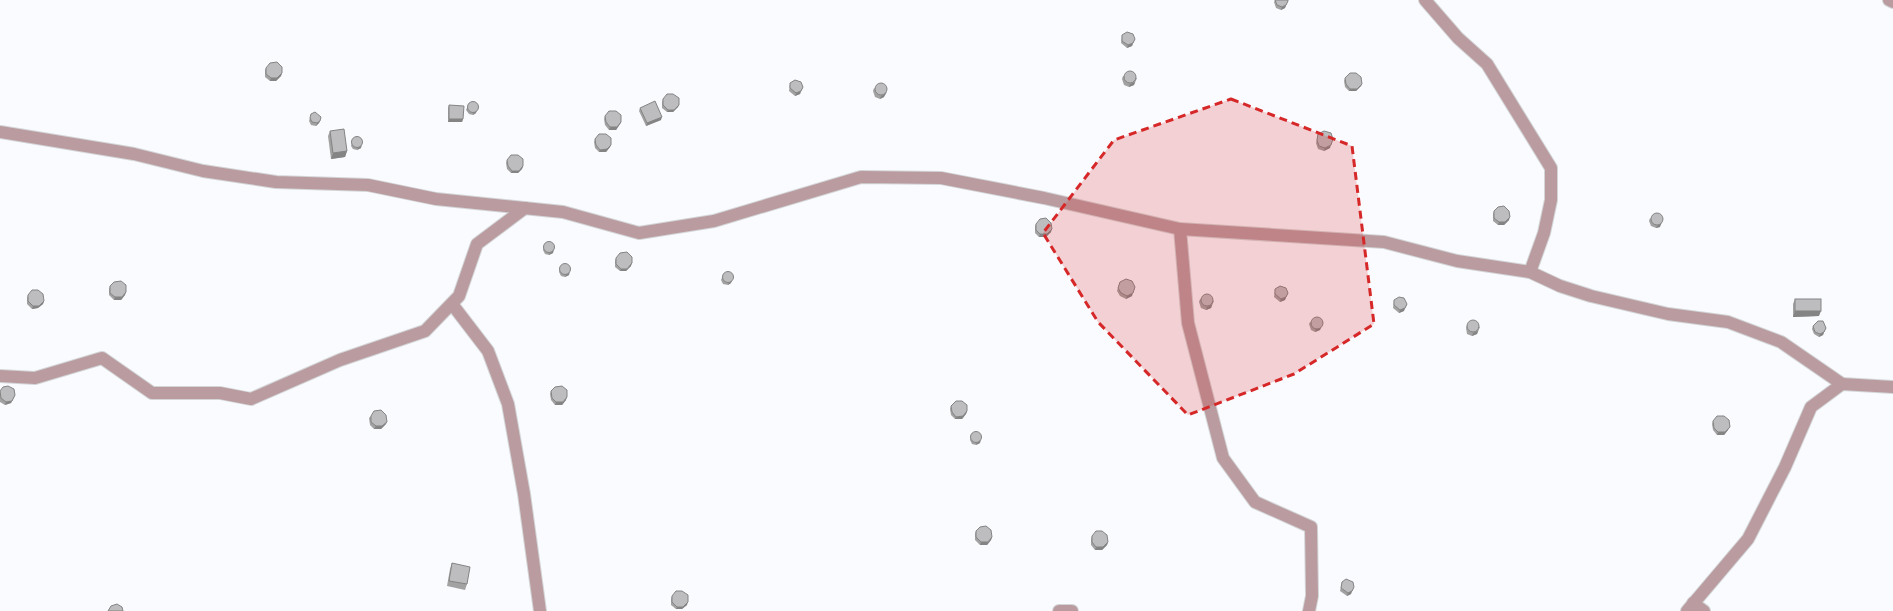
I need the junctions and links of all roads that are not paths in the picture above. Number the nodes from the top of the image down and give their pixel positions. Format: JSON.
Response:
{"nodes":[{"id":1,"x":1425,"y":0,"type":"edge"},
{"id":2,"x":1889,"y":0,"type":"edge"},
{"id":3,"x":1893,"y":2,"type":"edge"},
{"id":4,"x":0,"y":132,"type":"edge"},
{"id":5,"x":525,"y":208,"type":"junction"},
{"id":6,"x":1180,"y":229,"type":"junction"},
{"id":7,"x":1530,"y":272,"type":"junction"},
{"id":8,"x":452,"y":304,"type":"junction"},
{"id":9,"x":0,"y":376,"type":"edge"},
{"id":10,"x":1842,"y":384,"type":"junction"},
{"id":11,"x":1893,"y":387,"type":"edge"},
{"id":12,"x":1690,"y":607,"type":"edge"},
{"id":13,"x":540,"y":611,"type":"edge"},
{"id":14,"x":1059,"y":611,"type":"edge"},
{"id":15,"x":1072,"y":611,"type":"edge"},
{"id":16,"x":1309,"y":611,"type":"edge"},
{"id":17,"x":1704,"y":611,"type":"edge"}],
"edges":[{"from":1,"to":7,"type":"street"},
{"from":2,"to":3,"type":"street"},
{"from":4,"to":5,"type":"street"},
{"from":5,"to":6,"type":"street"},
{"from":5,"to":8,"type":"street"},
{"from":6,"to":7,"type":"street"},
{"from":6,"to":16,"type":"street"},
{"from":7,"to":10,"type":"street"},
{"from":8,"to":9,"type":"street"},
{"from":8,"to":13,"type":"street"},
{"from":10,"to":11,"type":"street"},
{"from":10,"to":12,"type":"street"},
{"from":12,"to":17,"type":"street"},
{"from":14,"to":15,"type":"street"}]}
